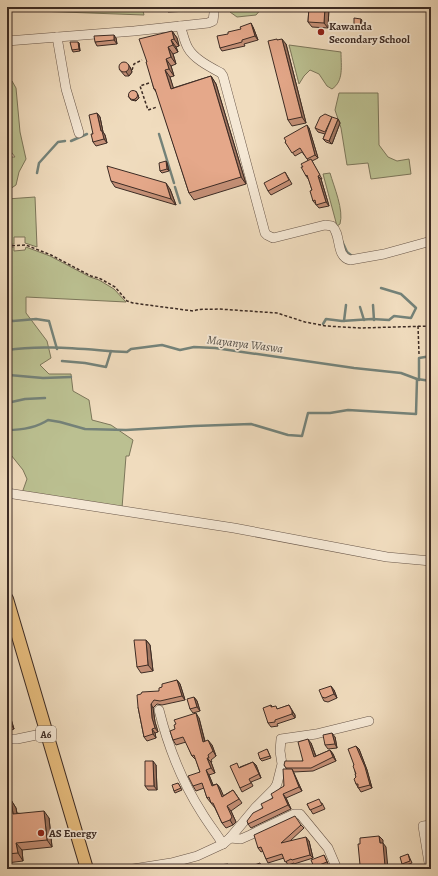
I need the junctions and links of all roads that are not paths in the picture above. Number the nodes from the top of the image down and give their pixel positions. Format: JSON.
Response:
{"nodes":[{"id":1,"x":214,"y":7,"type":"edge"},
{"id":2,"x":180,"y":26,"type":"junction"},
{"id":3,"x":57,"y":37,"type":"junction"},
{"id":4,"x":7,"y":41,"type":"edge"},
{"id":5,"x":79,"y":133,"type":"dead end"},
{"id":6,"x":431,"y":241,"type":"edge"},
{"id":7,"x":7,"y":493,"type":"edge"},
{"id":8,"x":431,"y":560,"type":"edge"},
{"id":9,"x":7,"y":599,"type":"edge"},
{"id":10,"x":159,"y":710,"type":"dead end"},
{"id":11,"x":369,"y":721,"type":"dead end"},
{"id":12,"x":46,"y":733,"type":"junction"},
{"id":13,"x":7,"y":739,"type":"edge"},
{"id":14,"x":431,"y":825,"type":"edge"},
{"id":15,"x":226,"y":841,"type":"junction"},
{"id":16,"x":86,"y":869,"type":"edge"},
{"id":17,"x":133,"y":869,"type":"edge"},
{"id":18,"x":337,"y":869,"type":"edge"},
{"id":19,"x":430,"y":869,"type":"edge"}],
"edges":[{"from":1,"to":2,"type":"street"},
{"from":2,"to":3,"type":"street"},
{"from":2,"to":6,"type":"street"},
{"from":3,"to":4,"type":"street"},
{"from":3,"to":5,"type":"street"},
{"from":7,"to":8,"type":"street"},
{"from":9,"to":12,"type":"main road","number":"A6"},
{"from":10,"to":15,"type":"street"},
{"from":11,"to":15,"type":"street"},
{"from":12,"to":13,"type":"street"},
{"from":12,"to":16,"type":"main road","number":"A6"},
{"from":14,"to":19,"type":"street"},
{"from":15,"to":17,"type":"street"},
{"from":15,"to":18,"type":"street"}]}
